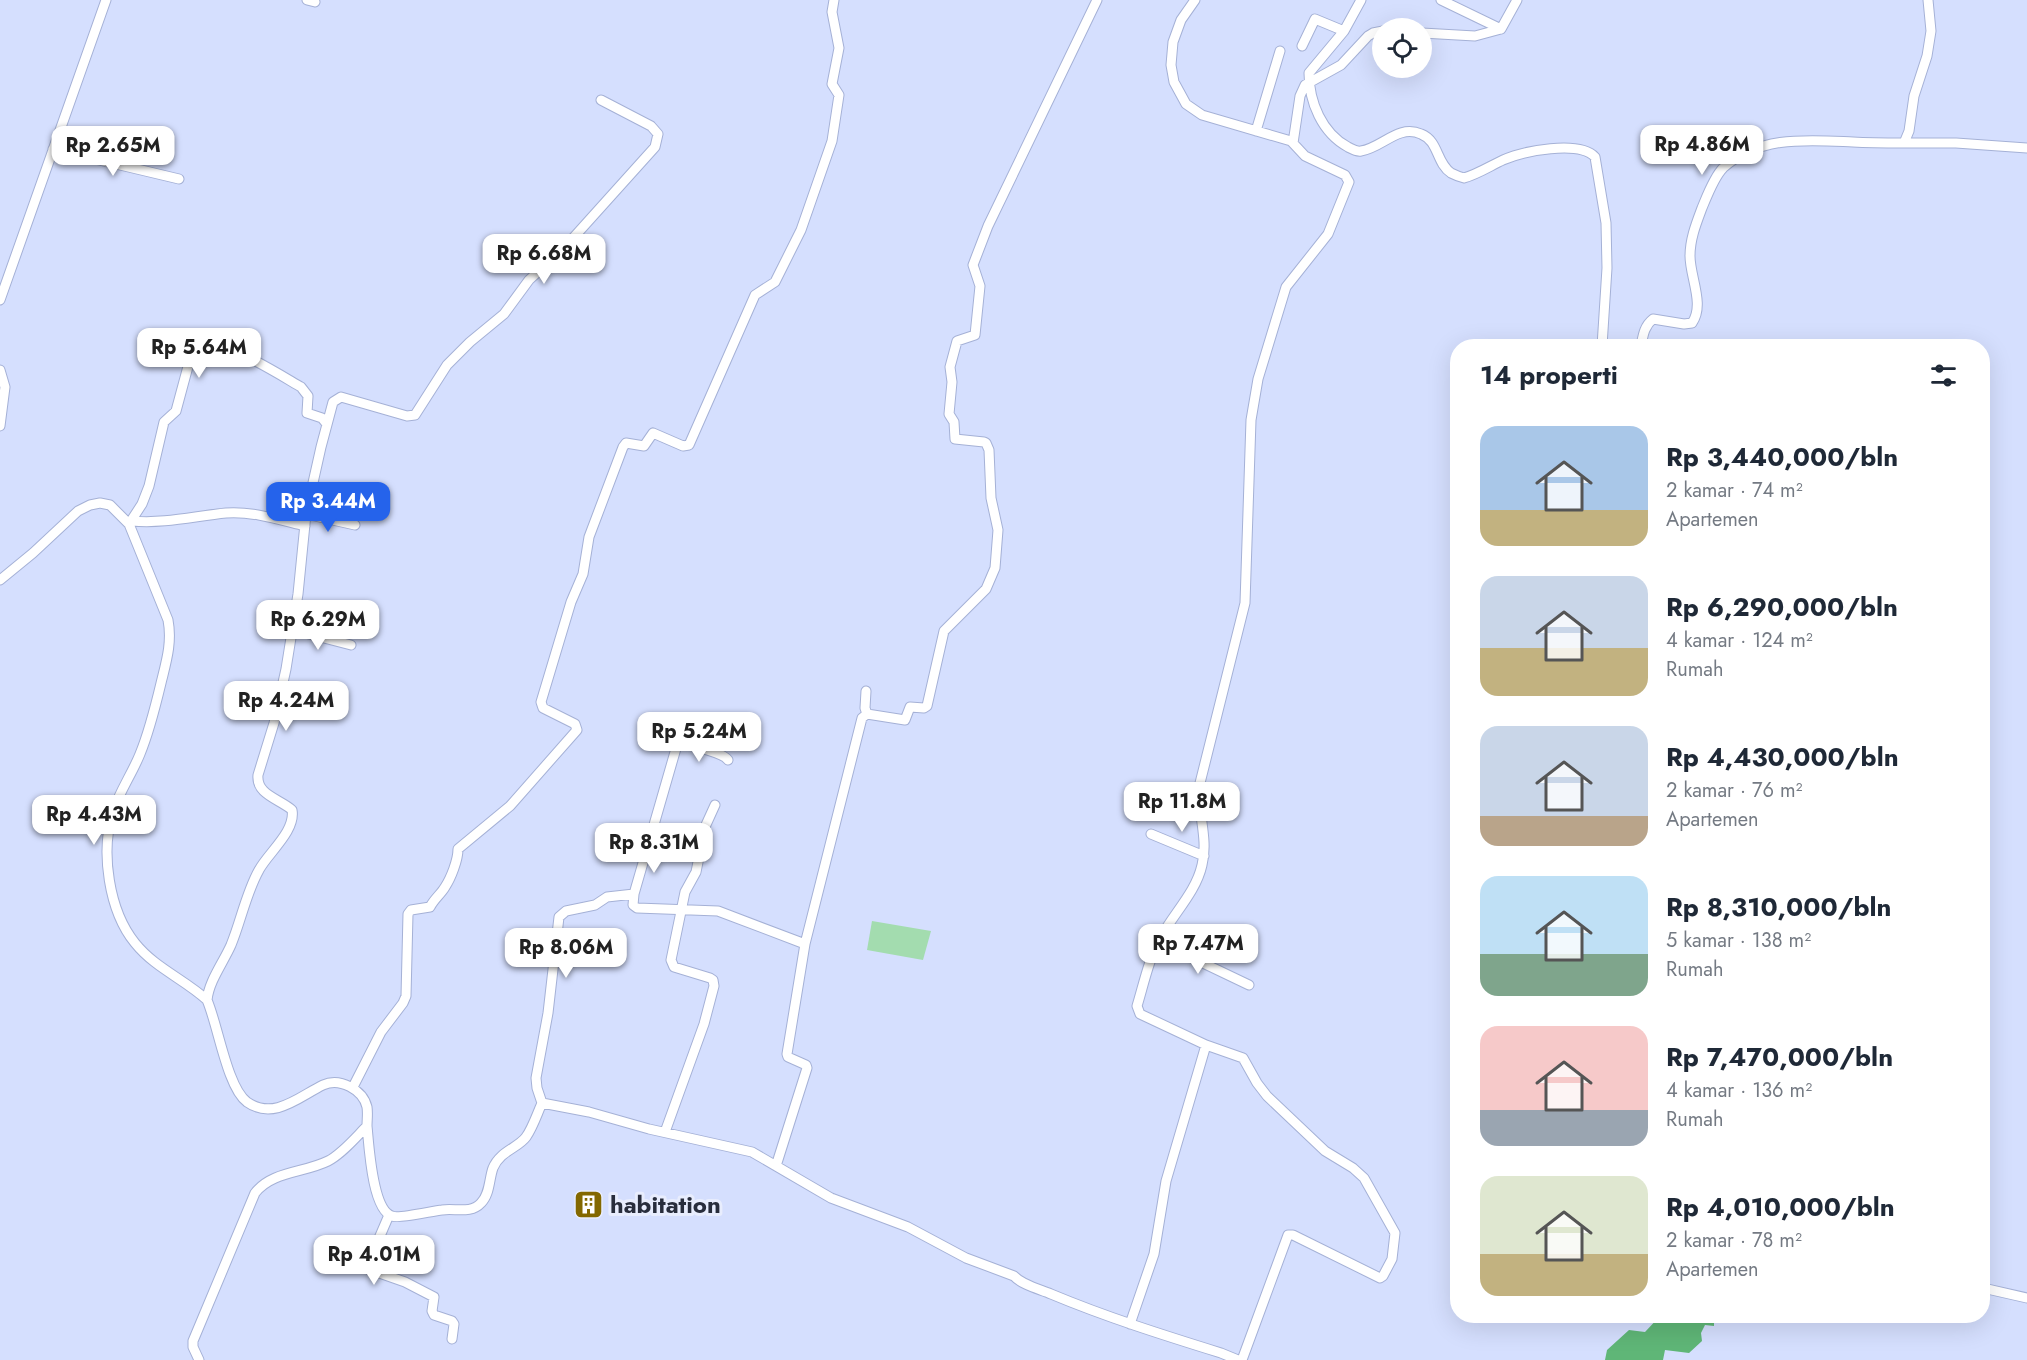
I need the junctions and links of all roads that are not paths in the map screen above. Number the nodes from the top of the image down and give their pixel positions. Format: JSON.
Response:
{"nodes":[{"id":1,"x":106,"y":0,"type":"edge"},
{"id":2,"x":834,"y":0,"type":"edge"},
{"id":3,"x":1096,"y":0,"type":"edge"},
{"id":4,"x":1195,"y":0,"type":"edge"},
{"id":5,"x":1360,"y":0,"type":"edge"},
{"id":6,"x":1441,"y":0,"type":"edge"},
{"id":7,"x":1517,"y":0,"type":"edge"},
{"id":8,"x":1928,"y":0,"type":"edge"},
{"id":9,"x":1501,"y":29,"type":"junction"},
{"id":10,"x":1344,"y":31,"type":"junction"},
{"id":11,"x":1372,"y":34,"type":"edge"},
{"id":12,"x":1432,"y":34,"type":"edge"},
{"id":13,"x":1302,"y":46,"type":"dead end"},
{"id":14,"x":1280,"y":51,"type":"dead end"},
{"id":15,"x":1310,"y":80,"type":"junction"},
{"id":16,"x":601,"y":100,"type":"dead end"},
{"id":17,"x":1256,"y":131,"type":"junction"},
{"id":18,"x":1293,"y":143,"type":"junction"},
{"id":19,"x":1904,"y":143,"type":"junction"},
{"id":20,"x":2027,"y":148,"type":"edge"},
{"id":21,"x":53,"y":149,"type":"junction"},
{"id":22,"x":179,"y":179,"type":"dead end"},
{"id":23,"x":0,"y":300,"type":"edge"},
{"id":24,"x":1602,"y":339,"type":"edge"},
{"id":25,"x":1642,"y":339,"type":"edge"},
{"id":26,"x":0,"y":370,"type":"edge"},
{"id":27,"x":326,"y":423,"type":"junction"},
{"id":28,"x":0,"y":426,"type":"edge"},
{"id":29,"x":306,"y":514,"type":"junction"},
{"id":30,"x":131,"y":522,"type":"junction"},
{"id":31,"x":355,"y":525,"type":"dead end"},
{"id":32,"x":305,"y":526,"type":"junction"},
{"id":33,"x":0,"y":580,"type":"edge"},
{"id":34,"x":293,"y":630,"type":"junction"},
{"id":35,"x":351,"y":645,"type":"dead end"},
{"id":36,"x":866,"y":691,"type":"dead end"},
{"id":37,"x":867,"y":714,"type":"junction"},
{"id":38,"x":746,"y":730,"type":"dead end"},
{"id":39,"x":690,"y":743,"type":"junction"},
{"id":40,"x":728,"y":760,"type":"dead end"},
{"id":41,"x":715,"y":805,"type":"dead end"},
{"id":42,"x":1151,"y":834,"type":"dead end"},
{"id":43,"x":1204,"y":856,"type":"junction"},
{"id":44,"x":634,"y":894,"type":"junction"},
{"id":45,"x":681,"y":908,"type":"junction"},
{"id":46,"x":1159,"y":942,"type":"junction"},
{"id":47,"x":805,"y":944,"type":"junction"},
{"id":48,"x":1249,"y":985,"type":"dead end"},
{"id":49,"x":207,"y":1000,"type":"junction"},
{"id":50,"x":1206,"y":1045,"type":"junction"},
{"id":51,"x":353,"y":1087,"type":"junction"},
{"id":52,"x":542,"y":1103,"type":"junction"},
{"id":53,"x":367,"y":1126,"type":"junction"},
{"id":54,"x":665,"y":1132,"type":"junction"},
{"id":55,"x":776,"y":1166,"type":"junction"},
{"id":56,"x":389,"y":1215,"type":"junction"},
{"id":57,"x":1990,"y":1290,"type":"edge"},
{"id":58,"x":2027,"y":1298,"type":"edge"},
{"id":59,"x":1131,"y":1324,"type":"junction"},
{"id":60,"x":452,"y":1339,"type":"dead end"},
{"id":61,"x":199,"y":1360,"type":"edge"},
{"id":62,"x":1240,"y":1360,"type":"edge"}],
"edges":[{"from":1,"to":21,"type":"street"},
{"from":2,"to":51,"type":"street"},
{"from":3,"to":37,"type":"street"},
{"from":4,"to":17,"type":"street"},
{"from":5,"to":10,"type":"street"},
{"from":6,"to":9,"type":"street"},
{"from":7,"to":9,"type":"street"},
{"from":8,"to":19,"type":"street"},
{"from":9,"to":12,"type":"street"},
{"from":10,"to":13,"type":"street"},
{"from":10,"to":15,"type":"street"},
{"from":11,"to":15,"type":"street"},
{"from":14,"to":17,"type":"street"},
{"from":15,"to":18,"type":"street"},
{"from":15,"to":24,"type":"street"},
{"from":16,"to":27,"type":"street"},
{"from":17,"to":18,"type":"street"},
{"from":18,"to":43,"type":"street"},
{"from":19,"to":20,"type":"street"},
{"from":19,"to":25,"type":"street"},
{"from":21,"to":22,"type":"street"},
{"from":21,"to":23,"type":"street"},
{"from":26,"to":28,"type":"street"},
{"from":27,"to":29,"type":"street"},
{"from":27,"to":30,"type":"street"},
{"from":29,"to":31,"type":"street"},
{"from":29,"to":32,"type":"street"},
{"from":30,"to":32,"type":"street"},
{"from":30,"to":33,"type":"street"},
{"from":30,"to":49,"type":"street"},
{"from":32,"to":34,"type":"street"},
{"from":34,"to":35,"type":"street"},
{"from":34,"to":49,"type":"street"},
{"from":36,"to":37,"type":"street"},
{"from":37,"to":47,"type":"street"},
{"from":38,"to":39,"type":"street"},
{"from":39,"to":40,"type":"street"},
{"from":39,"to":44,"type":"street"},
{"from":41,"to":45,"type":"street"},
{"from":42,"to":43,"type":"street"},
{"from":43,"to":46,"type":"street"},
{"from":44,"to":45,"type":"street"},
{"from":44,"to":52,"type":"street"},
{"from":45,"to":47,"type":"street"},
{"from":45,"to":54,"type":"street"},
{"from":46,"to":48,"type":"street"},
{"from":46,"to":50,"type":"street"},
{"from":47,"to":55,"type":"street"},
{"from":49,"to":51,"type":"street"},
{"from":50,"to":59,"type":"street"},
{"from":50,"to":62,"type":"street"},
{"from":51,"to":53,"type":"street"},
{"from":52,"to":54,"type":"street"},
{"from":52,"to":56,"type":"street"},
{"from":53,"to":56,"type":"street"},
{"from":53,"to":61,"type":"street"},
{"from":54,"to":55,"type":"street"},
{"from":55,"to":59,"type":"street"},
{"from":56,"to":60,"type":"street"},
{"from":57,"to":58,"type":"street"},
{"from":59,"to":62,"type":"street"}]}
